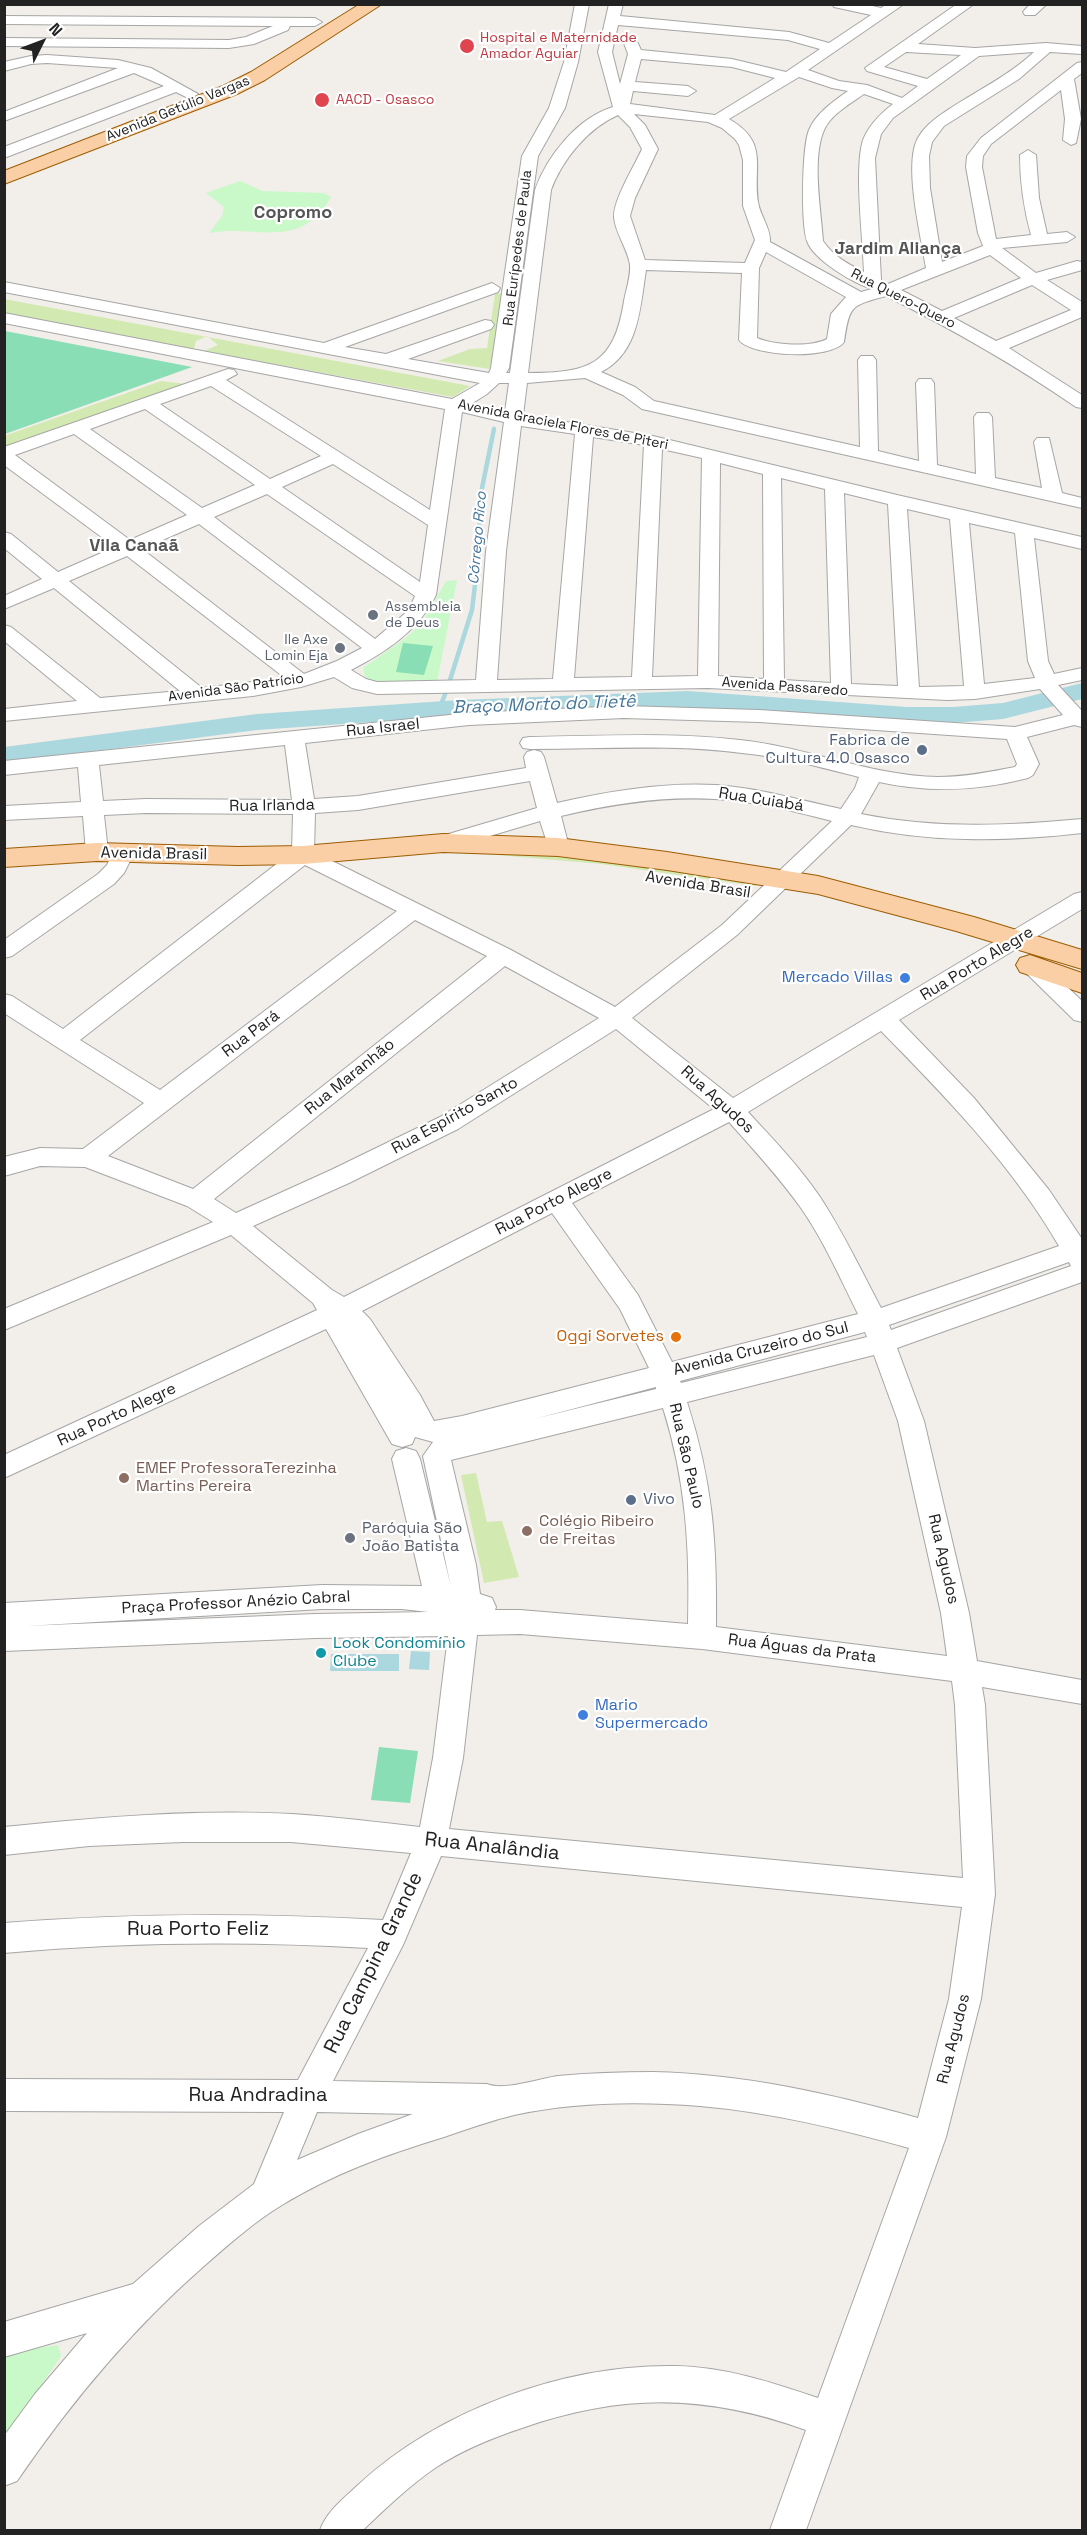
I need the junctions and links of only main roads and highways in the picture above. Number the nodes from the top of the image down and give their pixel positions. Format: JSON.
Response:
{"nodes":[{"id":1,"x":341,"y":4,"type":"edge"},
{"id":2,"x":373,"y":4,"type":"edge"},
{"id":3,"x":4,"y":164,"type":"edge"},
{"id":4,"x":4,"y":178,"type":"edge"},
{"id":5,"x":303,"y":855,"type":"junction"},
{"id":6,"x":4,"y":858,"type":"edge"},
{"id":7,"x":777,"y":887,"type":"junction"},
{"id":8,"x":1083,"y":960,"type":"edge"},
{"id":9,"x":1083,"y":983,"type":"edge"}],
"edges":[{"from":1,"to":3,"type":"main road","name":"Avenida Getúlio Vargas"},
{"from":2,"to":4,"type":"main road","name":"Avenida Getúlio Vargas"},
{"from":5,"to":6,"type":"main road","name":"Avenida Brasil"},
{"from":5,"to":7,"type":"main road","name":"Avenida Brasil"},
{"from":5,"to":7,"type":"main road","name":"Avenida Brasil"},
{"from":7,"to":8,"type":"main road","name":"Avenida Brasil"},
{"from":7,"to":9,"type":"main road","name":"Avenida Brasil"}]}
